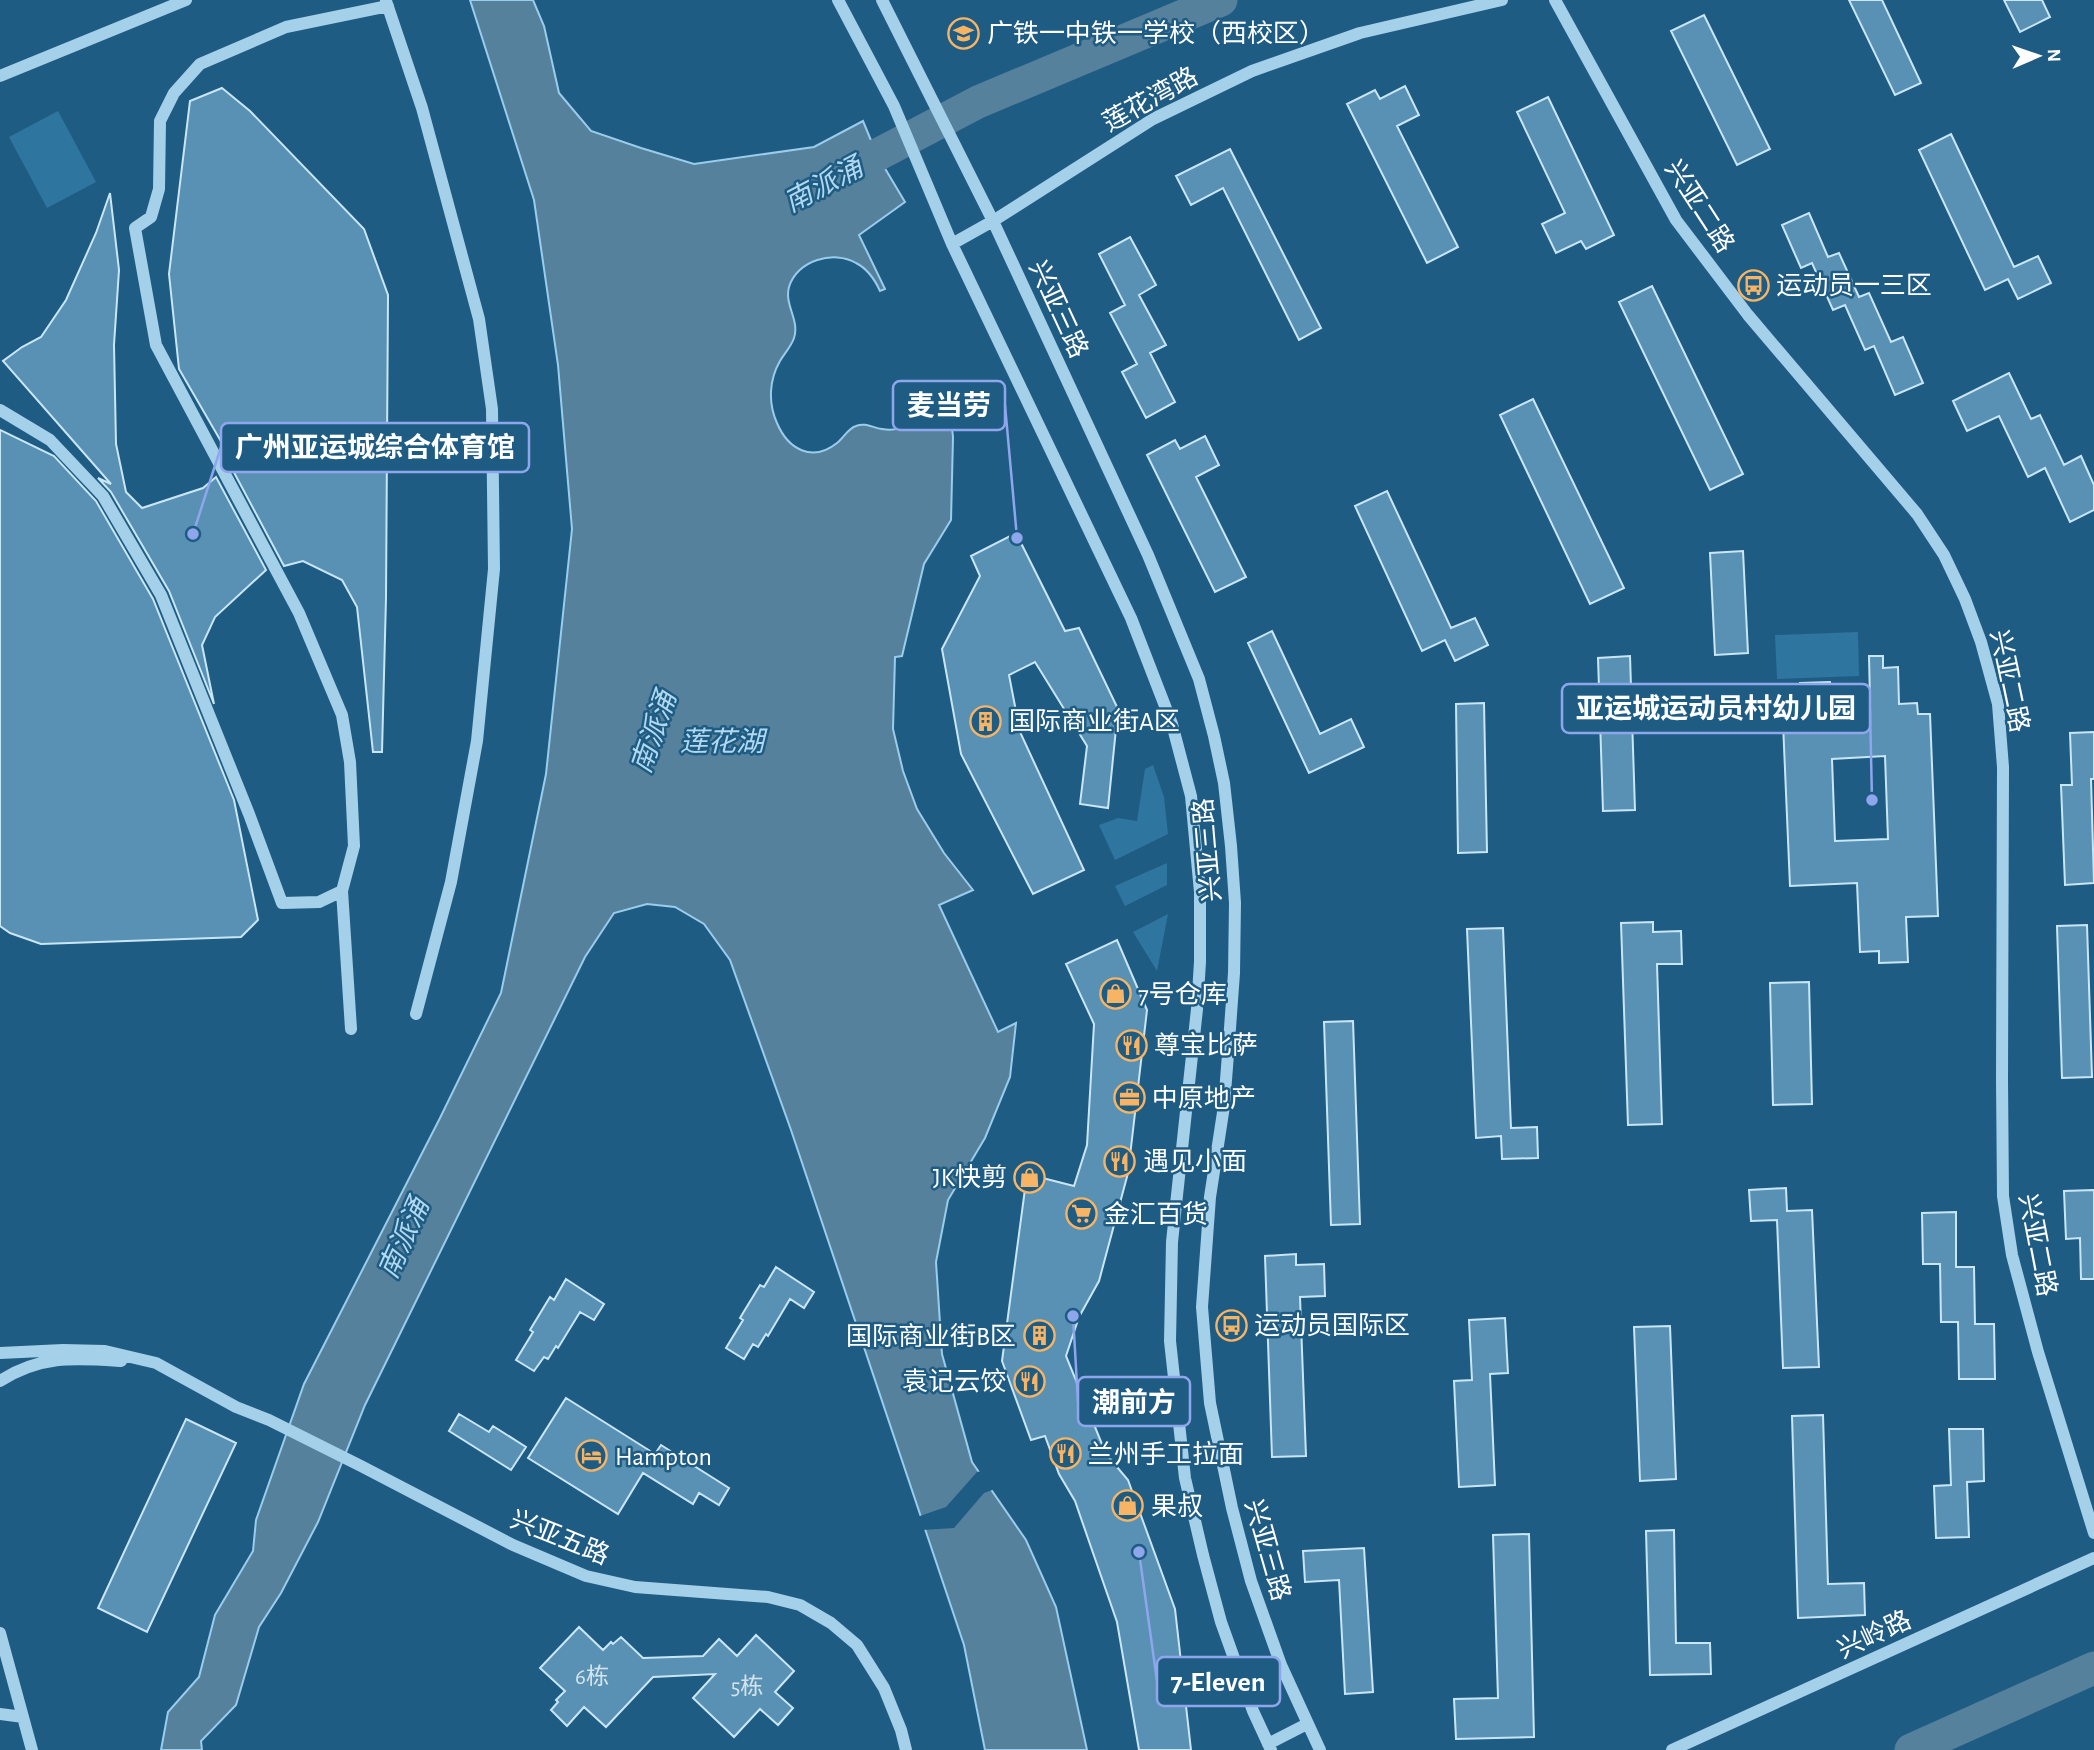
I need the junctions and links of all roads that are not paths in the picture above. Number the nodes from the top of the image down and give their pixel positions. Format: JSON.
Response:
{"nodes":[{"id":1,"x":186,"y":0,"type":"edge"},
{"id":2,"x":838,"y":0,"type":"edge"},
{"id":3,"x":882,"y":0,"type":"edge"},
{"id":4,"x":1502,"y":0,"type":"edge"},
{"id":5,"x":1555,"y":0,"type":"edge"},
{"id":6,"x":387,"y":3,"type":"edge"},
{"id":7,"x":0,"y":76,"type":"edge"},
{"id":8,"x":993,"y":220,"type":"junction"},
{"id":9,"x":952,"y":244,"type":"junction"},
{"id":10,"x":0,"y":410,"type":"edge"},
{"id":11,"x":342,"y":891,"type":"junction"},
{"id":12,"x":416,"y":1014,"type":"dead end"},
{"id":13,"x":351,"y":1030,"type":"dead end"},
{"id":14,"x":0,"y":1353,"type":"edge"},
{"id":15,"x":156,"y":1363,"type":"junction"},
{"id":16,"x":0,"y":1381,"type":"edge"},
{"id":17,"x":2094,"y":1533,"type":"edge"},
{"id":18,"x":2094,"y":1558,"type":"edge"},
{"id":19,"x":0,"y":1633,"type":"edge"},
{"id":20,"x":0,"y":1714,"type":"edge"},
{"id":21,"x":23,"y":1717,"type":"junction"},
{"id":22,"x":1307,"y":1724,"type":"junction"},
{"id":23,"x":1270,"y":1747,"type":"edge"},
{"id":24,"x":33,"y":1750,"type":"edge"},
{"id":25,"x":906,"y":1750,"type":"edge"},
{"id":26,"x":1320,"y":1750,"type":"edge"},
{"id":27,"x":1672,"y":1750,"type":"edge"}],
"edges":[{"from":1,"to":7,"type":"street"},
{"from":2,"to":9,"type":"street","name":"兴亚三路"},
{"from":3,"to":8,"type":"street","name":"兴亚三路"},
{"from":4,"to":8,"type":"street","name":"莲花湾路"},
{"from":5,"to":17,"type":"street","name":"兴亚二路"},
{"from":6,"to":11,"type":"street"},
{"from":6,"to":12,"type":"street"},
{"from":8,"to":9,"type":"street","name":"莲花湾路"},
{"from":8,"to":22,"type":"street","name":"兴亚三路"},
{"from":9,"to":23,"type":"street","name":"兴亚三路"},
{"from":10,"to":11,"type":"street"},
{"from":11,"to":13,"type":"street"},
{"from":14,"to":15,"type":"street","name":"兴亚五路"},
{"from":15,"to":16,"type":"street","name":"兴亚五路"},
{"from":15,"to":25,"type":"street","name":"兴亚五路"},
{"from":18,"to":27,"type":"street","name":"兴岭路"},
{"from":19,"to":21,"type":"street"},
{"from":20,"to":21,"type":"street"},
{"from":21,"to":24,"type":"street"},
{"from":22,"to":23,"type":"street"},
{"from":22,"to":26,"type":"street","name":"兴亚三路"}]}
